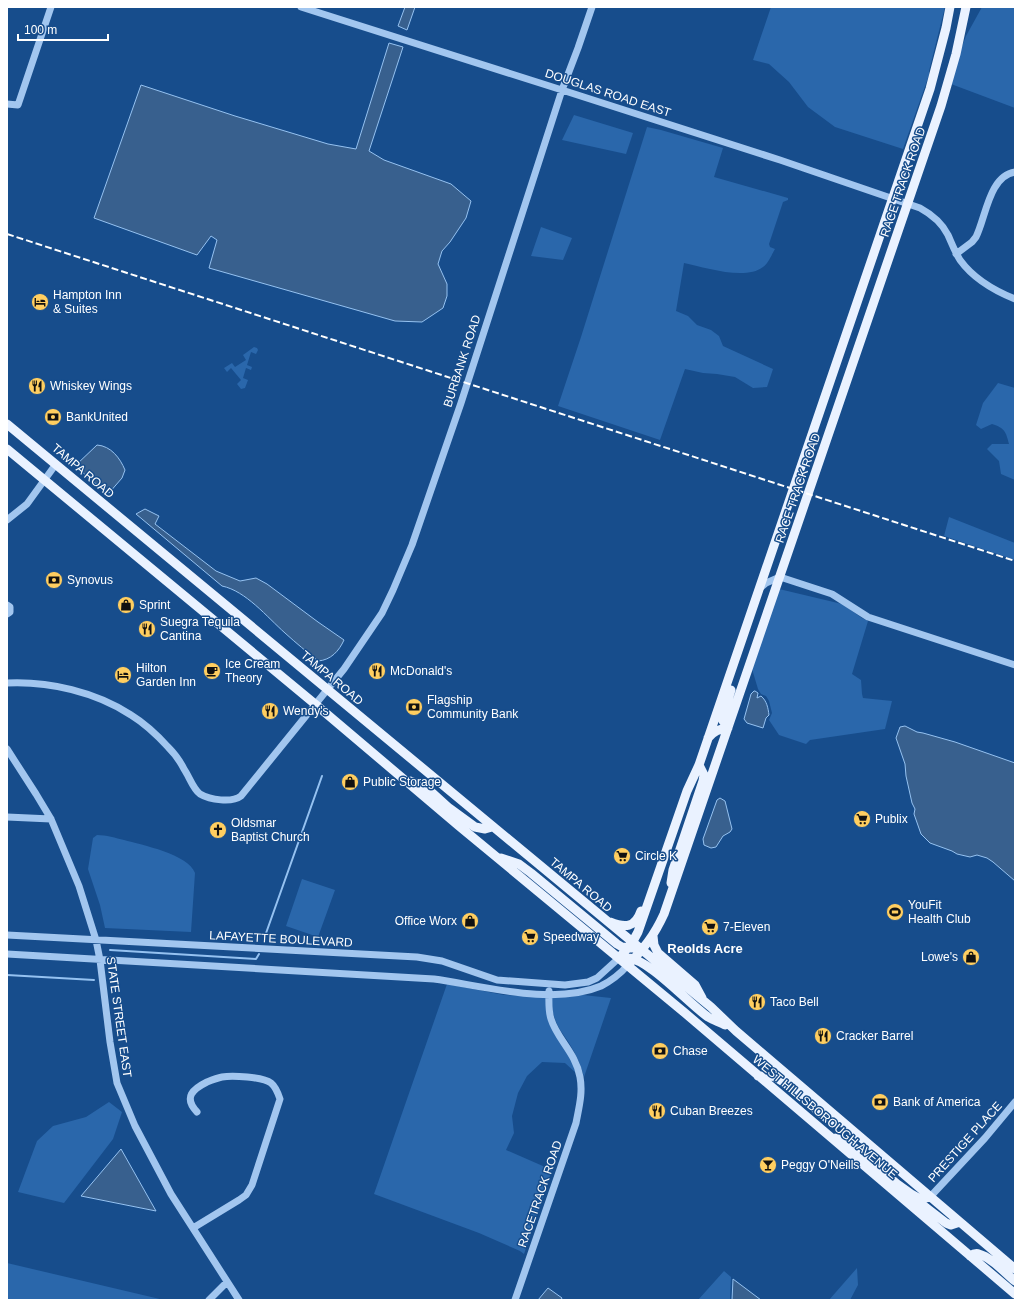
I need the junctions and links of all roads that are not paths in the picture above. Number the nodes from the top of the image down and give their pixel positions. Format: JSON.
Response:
{"nodes":[{"id":1,"x":51,"y":7,"type":"edge"},
{"id":2,"x":301,"y":7,"type":"edge"},
{"id":3,"x":592,"y":7,"type":"edge"},
{"id":4,"x":950,"y":7,"type":"edge"},
{"id":5,"x":966,"y":7,"type":"edge"},
{"id":6,"x":562,"y":90,"type":"junction"},
{"id":7,"x":7,"y":104,"type":"edge"},
{"id":8,"x":1015,"y":172,"type":"edge"},
{"id":9,"x":892,"y":198,"type":"junction"},
{"id":10,"x":908,"y":203,"type":"junction"},
{"id":11,"x":956,"y":254,"type":"junction"},
{"id":12,"x":1015,"y":299,"type":"edge"},
{"id":13,"x":7,"y":424,"type":"edge"},
{"id":14,"x":7,"y":449,"type":"edge"},
{"id":15,"x":56,"y":464,"type":"junction"},
{"id":16,"x":44,"y":480,"type":"junction"},
{"id":17,"x":7,"y":520,"type":"edge"},
{"id":18,"x":780,"y":577,"type":"junction"},
{"id":19,"x":759,"y":589,"type":"junction"},
{"id":20,"x":7,"y":605,"type":"edge"},
{"id":21,"x":7,"y":614,"type":"edge"},
{"id":22,"x":767,"y":615,"type":"junction"},
{"id":23,"x":748,"y":620,"type":"junction"},
{"id":24,"x":744,"y":633,"type":"junction"},
{"id":25,"x":1015,"y":665,"type":"edge"},
{"id":26,"x":7,"y":683,"type":"edge"},
{"id":27,"x":328,"y":690,"type":"junction"},
{"id":28,"x":315,"y":704,"type":"junction"},
{"id":29,"x":728,"y":728,"type":"junction"},
{"id":30,"x":708,"y":738,"type":"junction"},
{"id":31,"x":7,"y":749,"type":"edge"},
{"id":32,"x":720,"y":752,"type":"junction"},
{"id":33,"x":699,"y":765,"type":"junction"},
{"id":34,"x":398,"y":775,"type":"junction"},
{"id":35,"x":687,"y":791,"type":"junction"},
{"id":36,"x":7,"y":817,"type":"edge"},
{"id":37,"x":51,"y":819,"type":"junction"},
{"id":38,"x":492,"y":826,"type":"junction"},
{"id":39,"x":496,"y":856,"type":"junction"},
{"id":40,"x":670,"y":896,"type":"junction"},
{"id":41,"x":603,"y":918,"type":"junction"},
{"id":42,"x":7,"y":935,"type":"edge"},
{"id":43,"x":653,"y":936,"type":"junction"},
{"id":44,"x":96,"y":940,"type":"junction"},
{"id":45,"x":635,"y":952,"type":"junction"},
{"id":46,"x":7,"y":954,"type":"edge"},
{"id":47,"x":619,"y":958,"type":"junction"},
{"id":48,"x":100,"y":960,"type":"junction"},
{"id":49,"x":549,"y":984,"type":"junction"},
{"id":50,"x":549,"y":994,"type":"junction"},
{"id":51,"x":706,"y":1004,"type":"junction"},
{"id":52,"x":736,"y":1031,"type":"junction"},
{"id":53,"x":758,"y":1076,"type":"junction"},
{"id":54,"x":1015,"y":1102,"type":"edge"},
{"id":55,"x":197,"y":1112,"type":"dead end"},
{"id":56,"x":844,"y":1123,"type":"junction"},
{"id":57,"x":828,"y":1134,"type":"junction"},
{"id":58,"x":930,"y":1197,"type":"junction"},
{"id":59,"x":906,"y":1201,"type":"junction"},
{"id":60,"x":960,"y":1222,"type":"junction"},
{"id":61,"x":193,"y":1228,"type":"junction"},
{"id":62,"x":970,"y":1256,"type":"junction"},
{"id":63,"x":1015,"y":1269,"type":"edge"},
{"id":64,"x":1015,"y":1281,"type":"edge"},
{"id":65,"x":228,"y":1282,"type":"junction"},
{"id":66,"x":1015,"y":1294,"type":"edge"},
{"id":67,"x":209,"y":1300,"type":"edge"},
{"id":68,"x":239,"y":1300,"type":"edge"},
{"id":69,"x":515,"y":1300,"type":"edge"}],
"edges":[{"from":1,"to":7,"type":"street"},
{"from":2,"to":6,"type":"street","name":"DOUGLAS ROAD EAST"},
{"from":3,"to":6,"type":"street","name":"BURBANK ROAD"},
{"from":4,"to":9,"type":"main road","name":"RACE TRACK ROAD"},
{"from":5,"to":10,"type":"main road","name":"RACE TRACK ROAD"},
{"from":6,"to":9,"type":"street","name":"DOUGLAS ROAD EAST"},
{"from":6,"to":27,"type":"street","name":"BURBANK ROAD"},
{"from":8,"to":11,"type":"street"},
{"from":9,"to":10,"type":"street","name":"DOUGLAS ROAD EAST"},
{"from":9,"to":19,"type":"main road","name":"RACE TRACK ROAD"},
{"from":10,"to":11,"type":"street","name":"DOUGLAS ROAD EAST"},
{"from":10,"to":18,"type":"main road","name":"RACE TRACK ROAD"},
{"from":11,"to":12,"type":"street","name":"DOUGLAS ROAD EAST"},
{"from":13,"to":15,"type":"main road","name":"TAMPA ROAD"},
{"from":14,"to":16,"type":"main road"},
{"from":15,"to":16,"type":"street"},
{"from":15,"to":27,"type":"main road","name":"TAMPA ROAD"},
{"from":16,"to":17,"type":"street"},
{"from":16,"to":28,"type":"main road"},
{"from":18,"to":19,"type":"street"},
{"from":18,"to":22,"type":"main road","name":"RACE TRACK ROAD"},
{"from":18,"to":25,"type":"street"},
{"from":19,"to":23,"type":"main road","name":"RACE TRACK ROAD"},
{"from":20,"to":21,"type":"street"},
{"from":22,"to":23,"type":"main road"},
{"from":22,"to":29,"type":"main road","name":"RACE TRACK ROAD"},
{"from":23,"to":24,"type":"main road","name":"RACE TRACK ROAD"},
{"from":24,"to":29,"type":"main road"},
{"from":24,"to":30,"type":"main road","name":"RACE TRACK ROAD"},
{"from":26,"to":28,"type":"street","name":"BURBANK ROAD"},
{"from":27,"to":28,"type":"street","name":"BURBANK ROAD"},
{"from":27,"to":38,"type":"main road","name":"TAMPA ROAD"},
{"from":28,"to":34,"type":"main road"},
{"from":29,"to":30,"type":"main road"},
{"from":29,"to":32,"type":"main road","name":"RACE TRACK ROAD"},
{"from":30,"to":33,"type":"main road","name":"RACE TRACK ROAD"},
{"from":31,"to":37,"type":"street","name":"STATE STREET EAST"},
{"from":32,"to":33,"type":"main road"},
{"from":32,"to":40,"type":"main road","name":"RACE TRACK ROAD"},
{"from":33,"to":35,"type":"main road","name":"RACE TRACK ROAD"},
{"from":33,"to":40,"type":"main road"},
{"from":33,"to":45,"type":"main road"},
{"from":34,"to":38,"type":"main road"},
{"from":34,"to":39,"type":"main road"},
{"from":35,"to":41,"type":"main road"},
{"from":35,"to":45,"type":"main road","name":"RACE TRACK ROAD"},
{"from":36,"to":37,"type":"street"},
{"from":37,"to":44,"type":"street","name":"STATE STREET EAST"},
{"from":38,"to":41,"type":"main road","name":"TAMPA ROAD"},
{"from":39,"to":45,"type":"main road"},
{"from":39,"to":47,"type":"main road"},
{"from":40,"to":43,"type":"main road","name":"RACE TRACK ROAD"},
{"from":41,"to":45,"type":"main road","name":"TAMPA ROAD"},
{"from":42,"to":44,"type":"street","name":"LAFAYETTE BOULEVARD"},
{"from":43,"to":45,"type":"main road","name":"RACE TRACK ROAD"},
{"from":43,"to":51,"type":"main road"},
{"from":44,"to":48,"type":"street","name":"STATE STREET EAST"},
{"from":44,"to":49,"type":"street","name":"LAFAYETTE BOULEVARD"},
{"from":45,"to":47,"type":"main road","name":"WEST HILLSBOROUGH AVENUE"},
{"from":45,"to":47,"type":"main road","name":"RACE TRACK ROAD"},
{"from":45,"to":50,"type":"street"},
{"from":45,"to":51,"type":"main road","name":"WEST HILLSBOROUGH AVENUE"},
{"from":45,"to":52,"type":"main road"},
{"from":45,"to":53,"type":"main road","name":"WEST HILLSBOROUGH AVENUE"},
{"from":46,"to":48,"type":"street"},
{"from":47,"to":49,"type":"street","name":"LAFAYETTE BOULEVARD"},
{"from":48,"to":50,"type":"street"},
{"from":48,"to":61,"type":"street","name":"STATE STREET EAST"},
{"from":49,"to":50,"type":"street"},
{"from":50,"to":69,"type":"street","name":"RACETRACK ROAD"},
{"from":51,"to":52,"type":"main road","name":"WEST HILLSBOROUGH AVENUE"},
{"from":52,"to":56,"type":"main road","name":"WEST HILLSBOROUGH AVENUE"},
{"from":53,"to":56,"type":"main road"},
{"from":53,"to":57,"type":"main road","name":"WEST HILLSBOROUGH AVENUE"},
{"from":54,"to":58,"type":"street","name":"PRESTIGE PLACE"},
{"from":55,"to":61,"type":"street"},
{"from":56,"to":58,"type":"main road","name":"WEST HILLSBOROUGH AVENUE"},
{"from":57,"to":58,"type":"main road"},
{"from":57,"to":59,"type":"main road","name":"WEST HILLSBOROUGH AVENUE"},
{"from":58,"to":60,"type":"main road","name":"WEST HILLSBOROUGH AVENUE"},
{"from":59,"to":60,"type":"main road"},
{"from":59,"to":62,"type":"main road","name":"WEST HILLSBOROUGH AVENUE"},
{"from":60,"to":63,"type":"main road","name":"WEST HILLSBOROUGH AVENUE"},
{"from":61,"to":65,"type":"street","name":"STATE STREET EAST"},
{"from":62,"to":64,"type":"main road"},
{"from":62,"to":66,"type":"main road","name":"WEST HILLSBOROUGH AVENUE"},
{"from":65,"to":67,"type":"street"},
{"from":65,"to":68,"type":"street","name":"STATE STREET EAST"}]}
